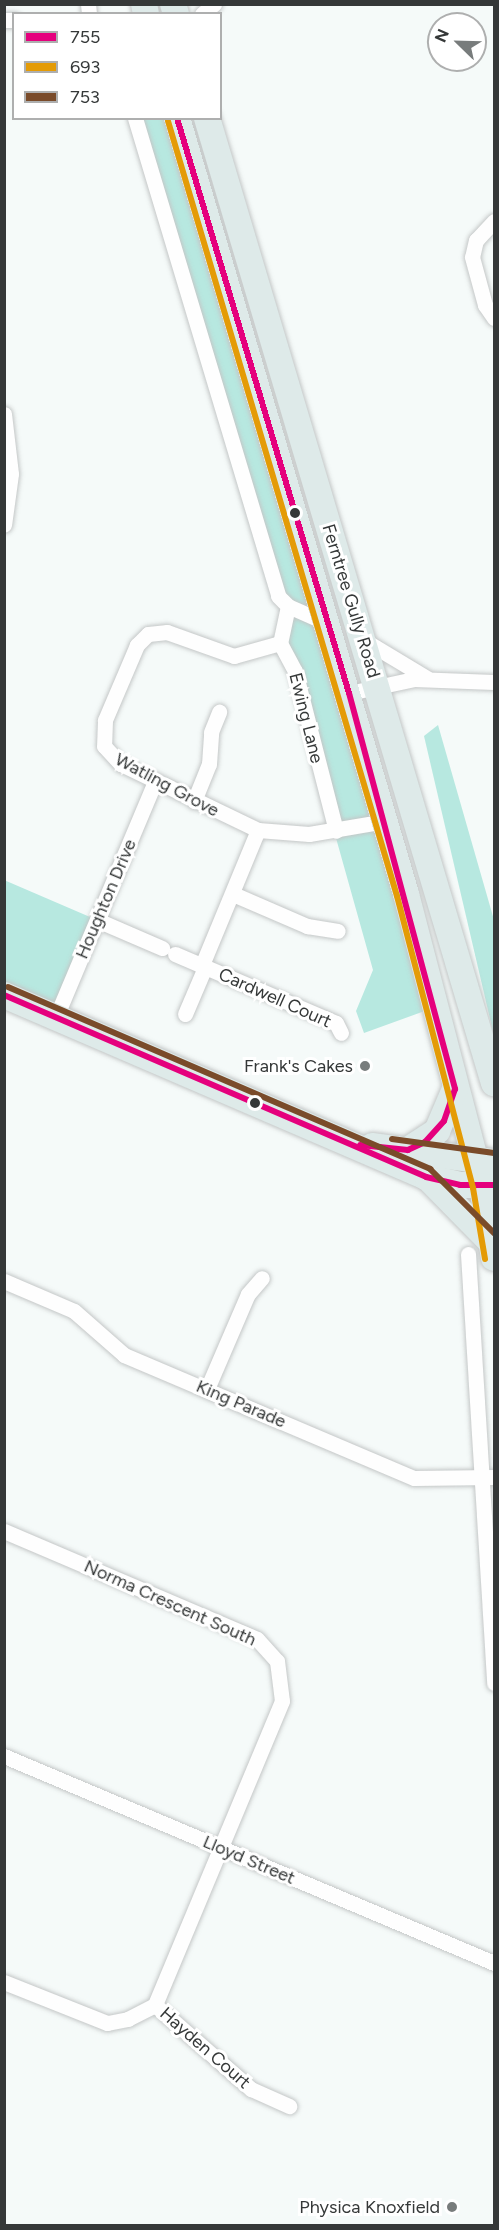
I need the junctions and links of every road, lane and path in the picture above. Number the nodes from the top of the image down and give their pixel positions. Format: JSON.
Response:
{"nodes":[{"id":1,"x":172,"y":4,"type":"edge"},
{"id":2,"x":143,"y":11,"type":"edge"},
{"id":3,"x":136,"y":120,"type":"edge"},
{"id":4,"x":178,"y":120,"type":"edge"},
{"id":5,"x":208,"y":120,"type":"edge"},
{"id":6,"x":495,"y":221,"type":"edge"},
{"id":7,"x":495,"y":318,"type":"edge"},
{"id":8,"x":4,"y":414,"type":"edge"},
{"id":9,"x":7,"y":494,"type":"edge"},
{"id":10,"x":4,"y":525,"type":"edge"},
{"id":11,"x":288,"y":606,"type":"junction"},
{"id":12,"x":329,"y":624,"type":"junction"},
{"id":13,"x":362,"y":639,"type":"junction"},
{"id":14,"x":280,"y":643,"type":"junction"},
{"id":15,"x":427,"y":678,"type":"junction"},
{"id":16,"x":495,"y":682,"type":"edge"},
{"id":17,"x":376,"y":686,"type":"junction"},
{"id":18,"x":349,"y":693,"type":"junction"},
{"id":19,"x":219,"y":712,"type":"dead end"},
{"id":20,"x":155,"y":782,"type":"junction"},
{"id":21,"x":194,"y":801,"type":"junction"},
{"id":22,"x":385,"y":821,"type":"junction"},
{"id":23,"x":258,"y":830,"type":"junction"},
{"id":24,"x":336,"y":831,"type":"junction"},
{"id":25,"x":232,"y":894,"type":"junction"},
{"id":26,"x":98,"y":920,"type":"junction"},
{"id":27,"x":338,"y":931,"type":"dead end"},
{"id":28,"x":204,"y":966,"type":"junction"},
{"id":29,"x":4,"y":995,"type":"edge"},
{"id":30,"x":185,"y":1014,"type":"dead end"},
{"id":31,"x":56,"y":1017,"type":"junction"},
{"id":32,"x":340,"y":1032,"type":"dead end"},
{"id":33,"x":495,"y":1083,"type":"edge"},
{"id":34,"x":455,"y":1089,"type":"junction"},
{"id":35,"x":360,"y":1145,"type":"junction"},
{"id":36,"x":408,"y":1150,"type":"junction"},
{"id":37,"x":485,"y":1161,"type":"edge"},
{"id":38,"x":426,"y":1177,"type":"junction"},
{"id":39,"x":488,"y":1185,"type":"edge"},
{"id":40,"x":493,"y":1250,"type":"edge"},
{"id":41,"x":468,"y":1254,"type":"dead end"},
{"id":42,"x":262,"y":1278,"type":"dead end"},
{"id":43,"x":4,"y":1281,"type":"edge"},
{"id":44,"x":207,"y":1389,"type":"junction"},
{"id":45,"x":488,"y":1478,"type":"edge"},
{"id":46,"x":4,"y":1531,"type":"edge"},
{"id":47,"x":495,"y":1683,"type":"edge"},
{"id":48,"x":4,"y":1756,"type":"edge"},
{"id":49,"x":223,"y":1849,"type":"junction"},
{"id":50,"x":495,"y":1963,"type":"edge"},
{"id":51,"x":4,"y":1982,"type":"edge"},
{"id":52,"x":155,"y":2005,"type":"junction"},
{"id":53,"x":289,"y":2106,"type":"dead end"}],
"edges":[{"from":1,"to":2,"type":"street"},
{"from":3,"to":11,"type":"street"},
{"from":4,"to":12,"type":"main road","name":"Ferntree Gully Road"},
{"from":5,"to":13,"type":"main road","name":"Ferntree Gully Road"},
{"from":6,"to":7,"type":"street"},
{"from":8,"to":9,"type":"street"},
{"from":9,"to":10,"type":"street"},
{"from":11,"to":12,"type":"street","name":"Ferntree Gully Road"},
{"from":11,"to":14,"type":"street"},
{"from":12,"to":18,"type":"main road","name":"Ferntree Gully Road"},
{"from":13,"to":15,"type":"street"},
{"from":13,"to":17,"type":"main road","name":"Ferntree Gully Road"},
{"from":14,"to":20,"type":"street","name":"Watling Grove"},
{"from":14,"to":24,"type":"street","name":"Ewing Lane"},
{"from":15,"to":16,"type":"street"},
{"from":15,"to":17,"type":"street"},
{"from":17,"to":18,"type":"street"},
{"from":17,"to":33,"type":"main road","name":"Ferntree Gully Road"},
{"from":18,"to":22,"type":"main road","name":"Ferntree Gully Road"},
{"from":19,"to":21,"type":"street"},
{"from":20,"to":21,"type":"street","name":"Watling Grove"},
{"from":20,"to":26,"type":"street","name":"Houghton Drive"},
{"from":21,"to":23,"type":"street","name":"Watling Grove"},
{"from":22,"to":24,"type":"street","name":"Watling Grove"},
{"from":22,"to":34,"type":"main road","name":"Ferntree Gully Road"},
{"from":23,"to":24,"type":"street","name":"Watling Grove"},
{"from":23,"to":25,"type":"street","name":"Cardwell Court"},
{"from":25,"to":27,"type":"street"},
{"from":25,"to":28,"type":"street","name":"Cardwell Court"},
{"from":26,"to":28,"type":"street","name":"Cardwell Court"},
{"from":26,"to":31,"type":"street","name":"Houghton Drive"},
{"from":28,"to":30,"type":"street","name":"Cardwell Court"},
{"from":28,"to":32,"type":"street","name":"Cardwell Court"},
{"from":29,"to":31,"type":"main road"},
{"from":31,"to":35,"type":"main road"},
{"from":34,"to":36,"type":"main road"},
{"from":34,"to":37,"type":"main road","name":"Ferntree Gully Road"},
{"from":35,"to":36,"type":"main road"},
{"from":35,"to":38,"type":"main road"},
{"from":36,"to":37,"type":"main road"},
{"from":37,"to":39,"type":"main road","name":"Ferntree Gully Road"},
{"from":38,"to":39,"type":"main road"},
{"from":38,"to":40,"type":"main road"},
{"from":39,"to":40,"type":"main road","name":"Ferntree Gully Road"},
{"from":41,"to":45,"type":"street"},
{"from":42,"to":44,"type":"street"},
{"from":43,"to":44,"type":"street","name":"King Parade"},
{"from":44,"to":45,"type":"street","name":"King Parade"},
{"from":45,"to":47,"type":"street"},
{"from":46,"to":49,"type":"street","name":"Norma Crescent South"},
{"from":48,"to":49,"type":"street","name":"Lloyd Street"},
{"from":49,"to":50,"type":"street","name":"Lloyd Street"},
{"from":49,"to":52,"type":"street","name":"Norma Crescent South"},
{"from":51,"to":52,"type":"street"},
{"from":52,"to":53,"type":"street","name":"Hayden Court"}]}
